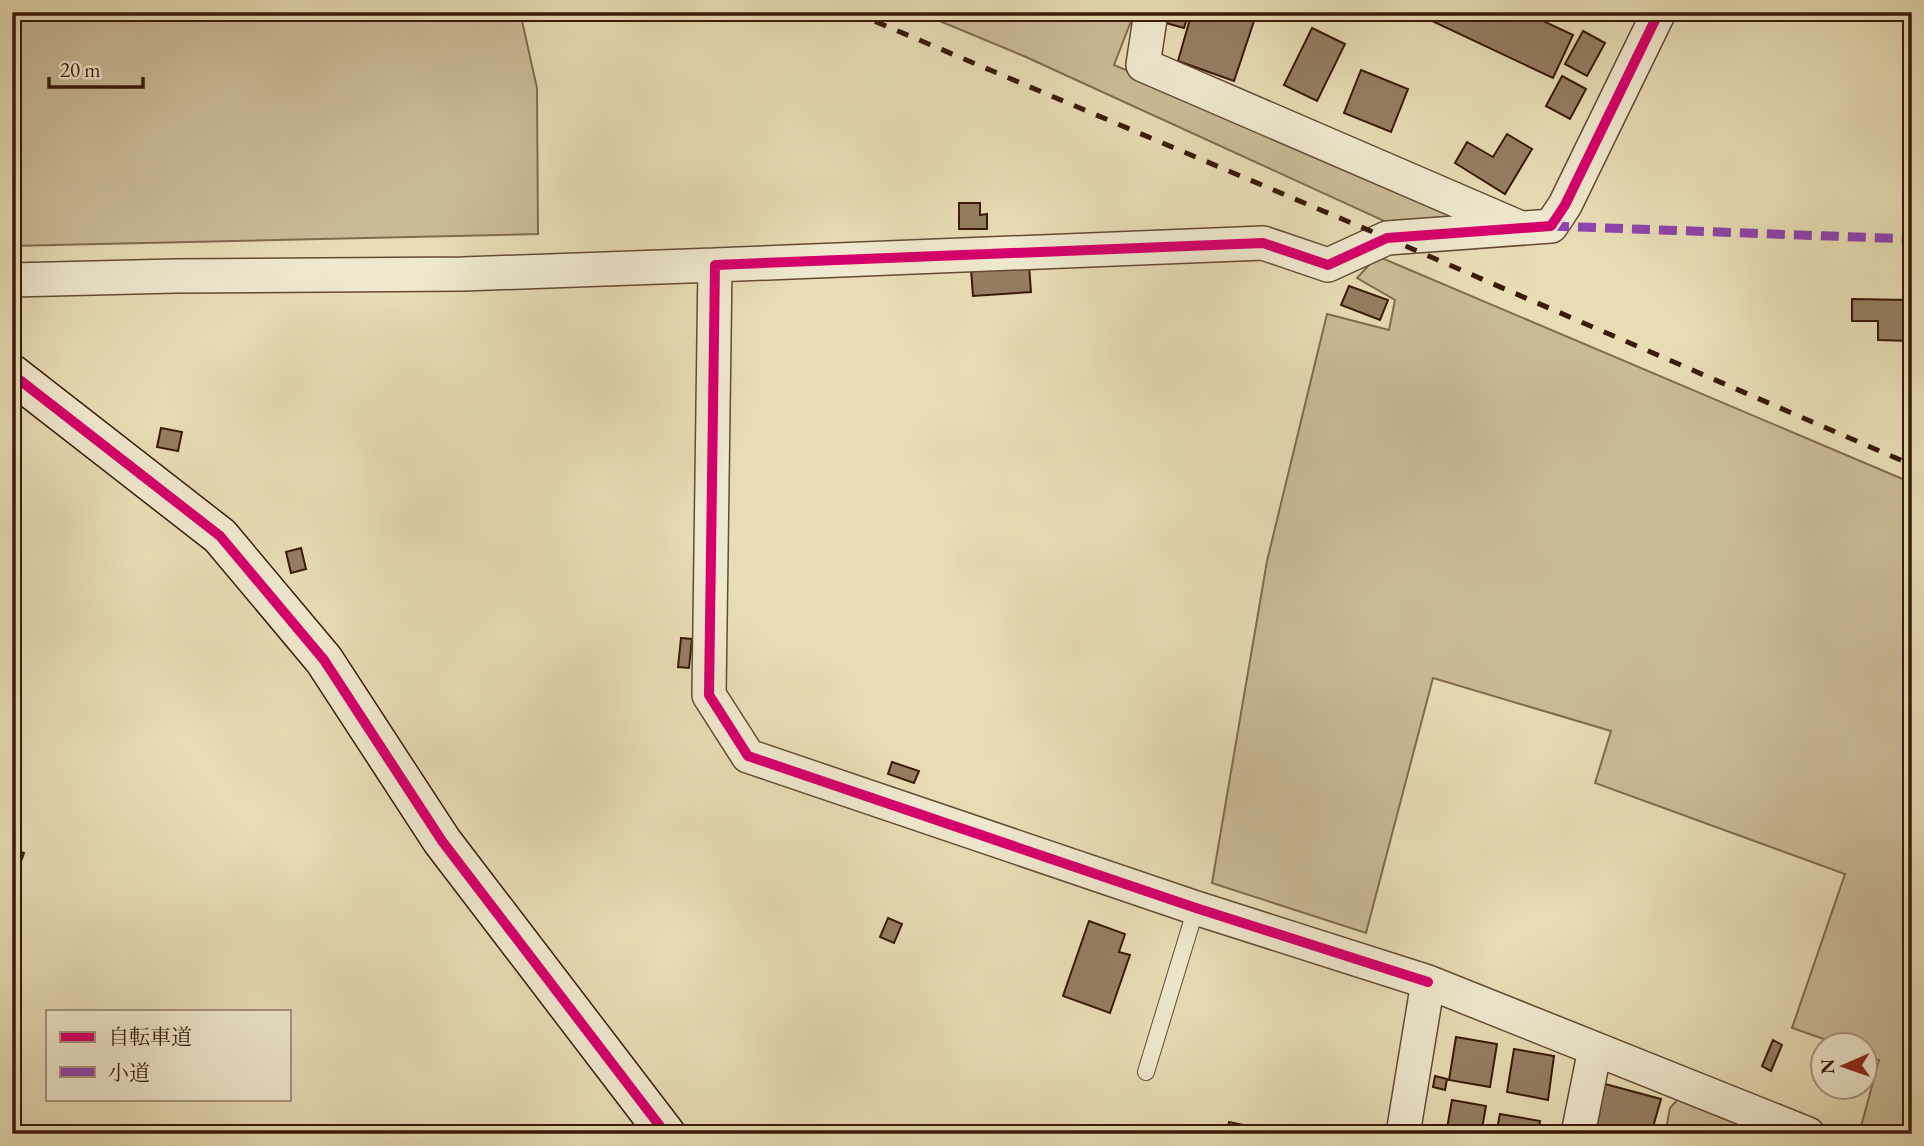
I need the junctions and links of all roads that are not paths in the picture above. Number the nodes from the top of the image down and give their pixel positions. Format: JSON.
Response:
{"nodes":[{"id":1,"x":1151,"y":12,"type":"edge"},
{"id":2,"x":1659,"y":12,"type":"edge"},
{"id":3,"x":1521,"y":228,"type":"junction"},
{"id":4,"x":715,"y":265,"type":"junction"},
{"id":5,"x":12,"y":280,"type":"edge"},
{"id":6,"x":12,"y":374,"type":"edge"},
{"id":7,"x":1196,"y":908,"type":"junction"},
{"id":8,"x":1428,"y":982,"type":"junction"},
{"id":9,"x":1595,"y":1049,"type":"junction"},
{"id":10,"x":1146,"y":1072,"type":"dead end"},
{"id":11,"x":666,"y":1134,"type":"edge"},
{"id":12,"x":1404,"y":1134,"type":"edge"},
{"id":13,"x":1578,"y":1134,"type":"edge"},
{"id":14,"x":1808,"y":1134,"type":"edge"}],
"edges":[{"from":1,"to":3,"type":"street"},
{"from":2,"to":3,"type":"street"},
{"from":3,"to":4,"type":"street"},
{"from":4,"to":5,"type":"street"},
{"from":4,"to":7,"type":"street"},
{"from":6,"to":11,"type":"street"},
{"from":7,"to":8,"type":"street"},
{"from":7,"to":10,"type":"lane"},
{"from":8,"to":9,"type":"street"},
{"from":8,"to":12,"type":"street"},
{"from":9,"to":13,"type":"street"},
{"from":9,"to":14,"type":"street"}]}
